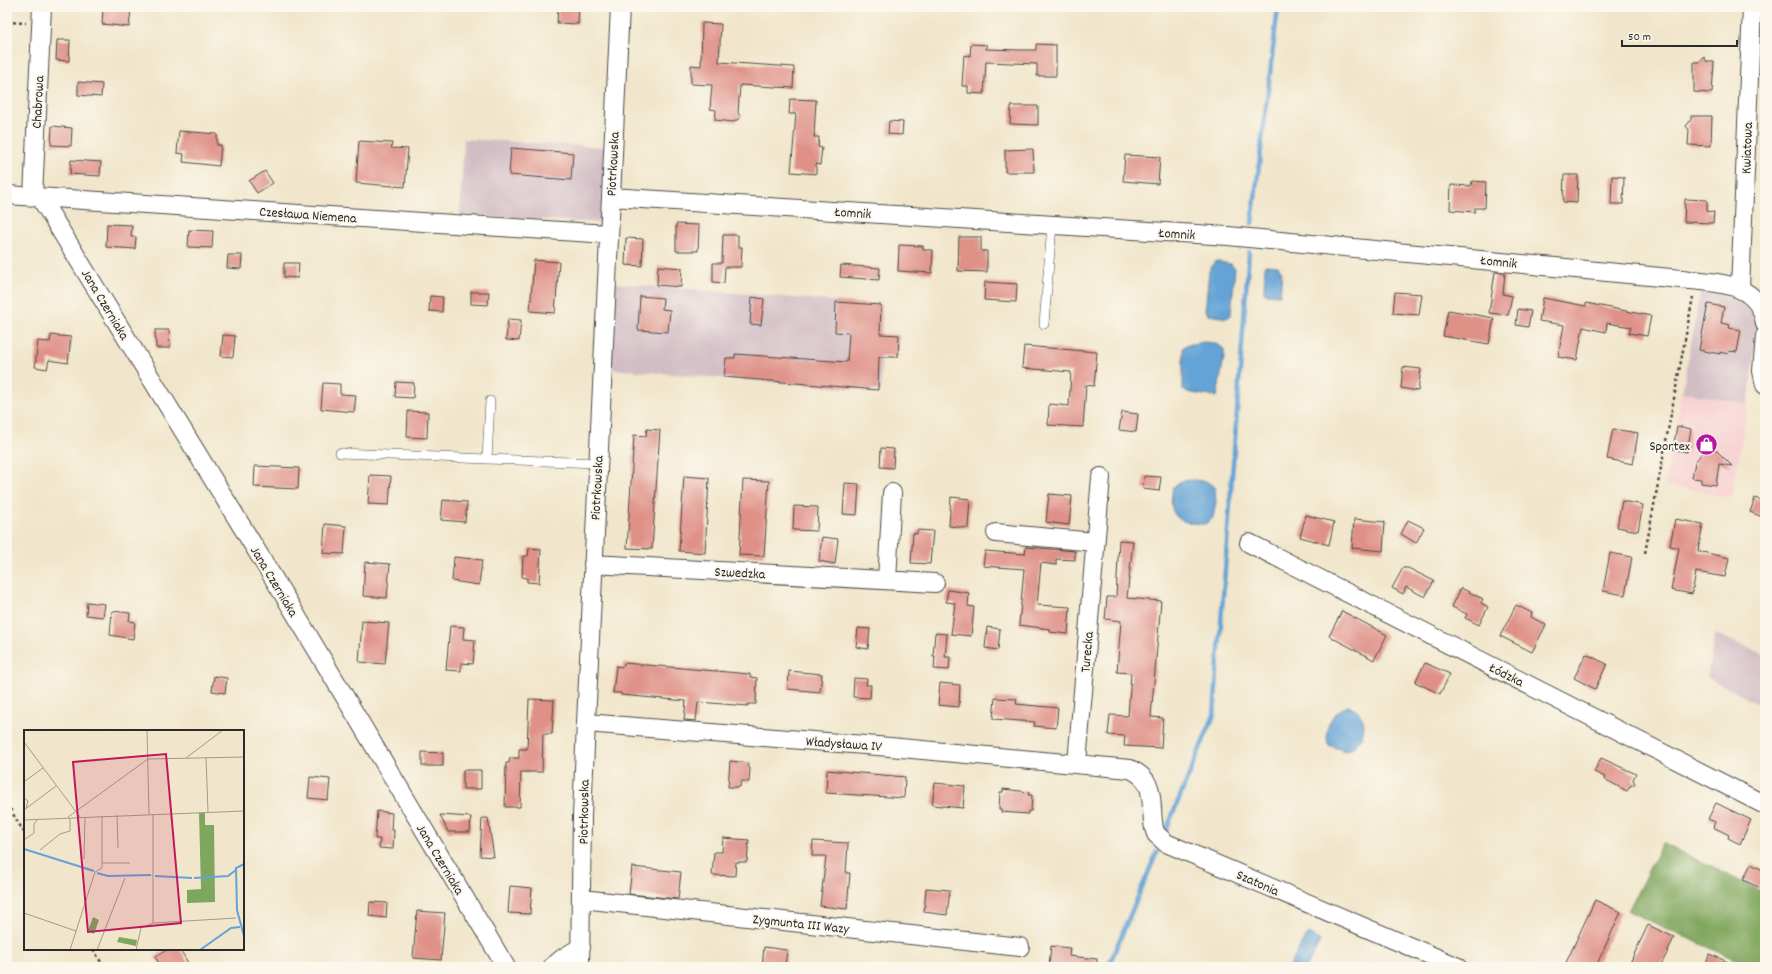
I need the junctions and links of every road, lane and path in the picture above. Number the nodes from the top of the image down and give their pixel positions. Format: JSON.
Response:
{"nodes":[{"id":1,"x":42,"y":7,"type":"edge"},
{"id":2,"x":1752,"y":7,"type":"edge"},
{"id":3,"x":619,"y":8,"type":"edge"},
{"id":4,"x":7,"y":194,"type":"edge"},
{"id":5,"x":37,"y":197,"type":"junction"},
{"id":6,"x":611,"y":197,"type":"junction"},
{"id":7,"x":1052,"y":225,"type":"junction"},
{"id":8,"x":608,"y":234,"type":"junction"},
{"id":9,"x":1696,"y":281,"type":"junction"},
{"id":10,"x":1740,"y":289,"type":"junction"},
{"id":11,"x":1044,"y":324,"type":"dead end"},
{"id":12,"x":1765,"y":324,"type":"edge"},
{"id":13,"x":1765,"y":336,"type":"edge"},
{"id":14,"x":1765,"y":385,"type":"edge"},
{"id":15,"x":490,"y":401,"type":"dead end"},
{"id":16,"x":340,"y":453,"type":"dead end"},
{"id":17,"x":487,"y":459,"type":"junction"},
{"id":18,"x":598,"y":463,"type":"junction"},
{"id":19,"x":1100,"y":477,"type":"dead end"},
{"id":20,"x":892,"y":493,"type":"dead end"},
{"id":21,"x":996,"y":533,"type":"dead end"},
{"id":22,"x":1095,"y":542,"type":"junction"},
{"id":23,"x":1249,"y":543,"type":"dead end"},
{"id":24,"x":1645,"y":553,"type":"dead end"},
{"id":25,"x":593,"y":564,"type":"junction"},
{"id":26,"x":887,"y":580,"type":"junction"},
{"id":27,"x":935,"y":583,"type":"dead end"},
{"id":28,"x":586,"y":724,"type":"junction"},
{"id":29,"x":1077,"y":763,"type":"junction"},
{"id":30,"x":1102,"y":766,"type":"joint"},
{"id":31,"x":7,"y":804,"type":"edge"},
{"id":32,"x":1765,"y":805,"type":"edge"},
{"id":33,"x":24,"y":832,"type":"edge"},
{"id":34,"x":582,"y":900,"type":"junction"},
{"id":35,"x":581,"y":947,"type":"junction"},
{"id":36,"x":1020,"y":947,"type":"dead end"},
{"id":37,"x":95,"y":950,"type":"edge"},
{"id":38,"x":104,"y":967,"type":"edge"},
{"id":39,"x":506,"y":967,"type":"edge"},
{"id":40,"x":552,"y":967,"type":"edge"},
{"id":41,"x":580,"y":967,"type":"edge"},
{"id":42,"x":1458,"y":967,"type":"edge"}],
"edges":[{"from":1,"to":5,"type":"street","name":"Chabrowa"},
{"from":2,"to":10,"type":"street","name":"Kwiatowa"},
{"from":3,"to":6,"type":"street","name":"Piotrkowska"},
{"from":4,"to":5,"type":"street","name":"Czesława Niemena"},
{"from":5,"to":8,"type":"street","name":"Czesława Niemena"},
{"from":5,"to":39,"type":"street","name":"Jana Czerniaka"},
{"from":6,"to":7,"type":"street","name":"Łomnik"},
{"from":6,"to":8,"type":"street","name":"Piotrkowska"},
{"from":7,"to":9,"type":"street","name":"Łomnik"},
{"from":7,"to":11,"type":"lane"},
{"from":8,"to":18,"type":"street","name":"Piotrkowska"},
{"from":9,"to":10,"type":"street","name":"Łomnik"},
{"from":9,"to":24,"type":"path"},
{"from":10,"to":12,"type":"street"},
{"from":13,"to":14,"type":"street"},
{"from":15,"to":17,"type":"lane"},
{"from":16,"to":17,"type":"lane"},
{"from":17,"to":18,"type":"lane"},
{"from":18,"to":25,"type":"street","name":"Piotrkowska"},
{"from":19,"to":22,"type":"street","name":"Turecka"},
{"from":20,"to":26,"type":"street"},
{"from":21,"to":22,"type":"street"},
{"from":22,"to":29,"type":"street","name":"Turecka"},
{"from":23,"to":32,"type":"street","name":"Łódzka"},
{"from":25,"to":26,"type":"street","name":"Szwedzka"},
{"from":25,"to":28,"type":"street","name":"Piotrkowska"},
{"from":26,"to":27,"type":"street","name":"Szwedzka"},
{"from":28,"to":29,"type":"street","name":"Władysława IV"},
{"from":28,"to":34,"type":"street","name":"Piotrkowska"},
{"from":29,"to":30,"type":"street","name":"Władysława IV"},
{"from":30,"to":42,"type":"street","name":"Szatonia"},
{"from":31,"to":33,"type":"path"},
{"from":34,"to":35,"type":"street","name":"Piotrkowska"},
{"from":34,"to":36,"type":"street","name":"Zygmunta III Wazy"},
{"from":35,"to":40,"type":"street"},
{"from":35,"to":41,"type":"street","name":"Piotrkowska"},
{"from":37,"to":38,"type":"path"}]}
